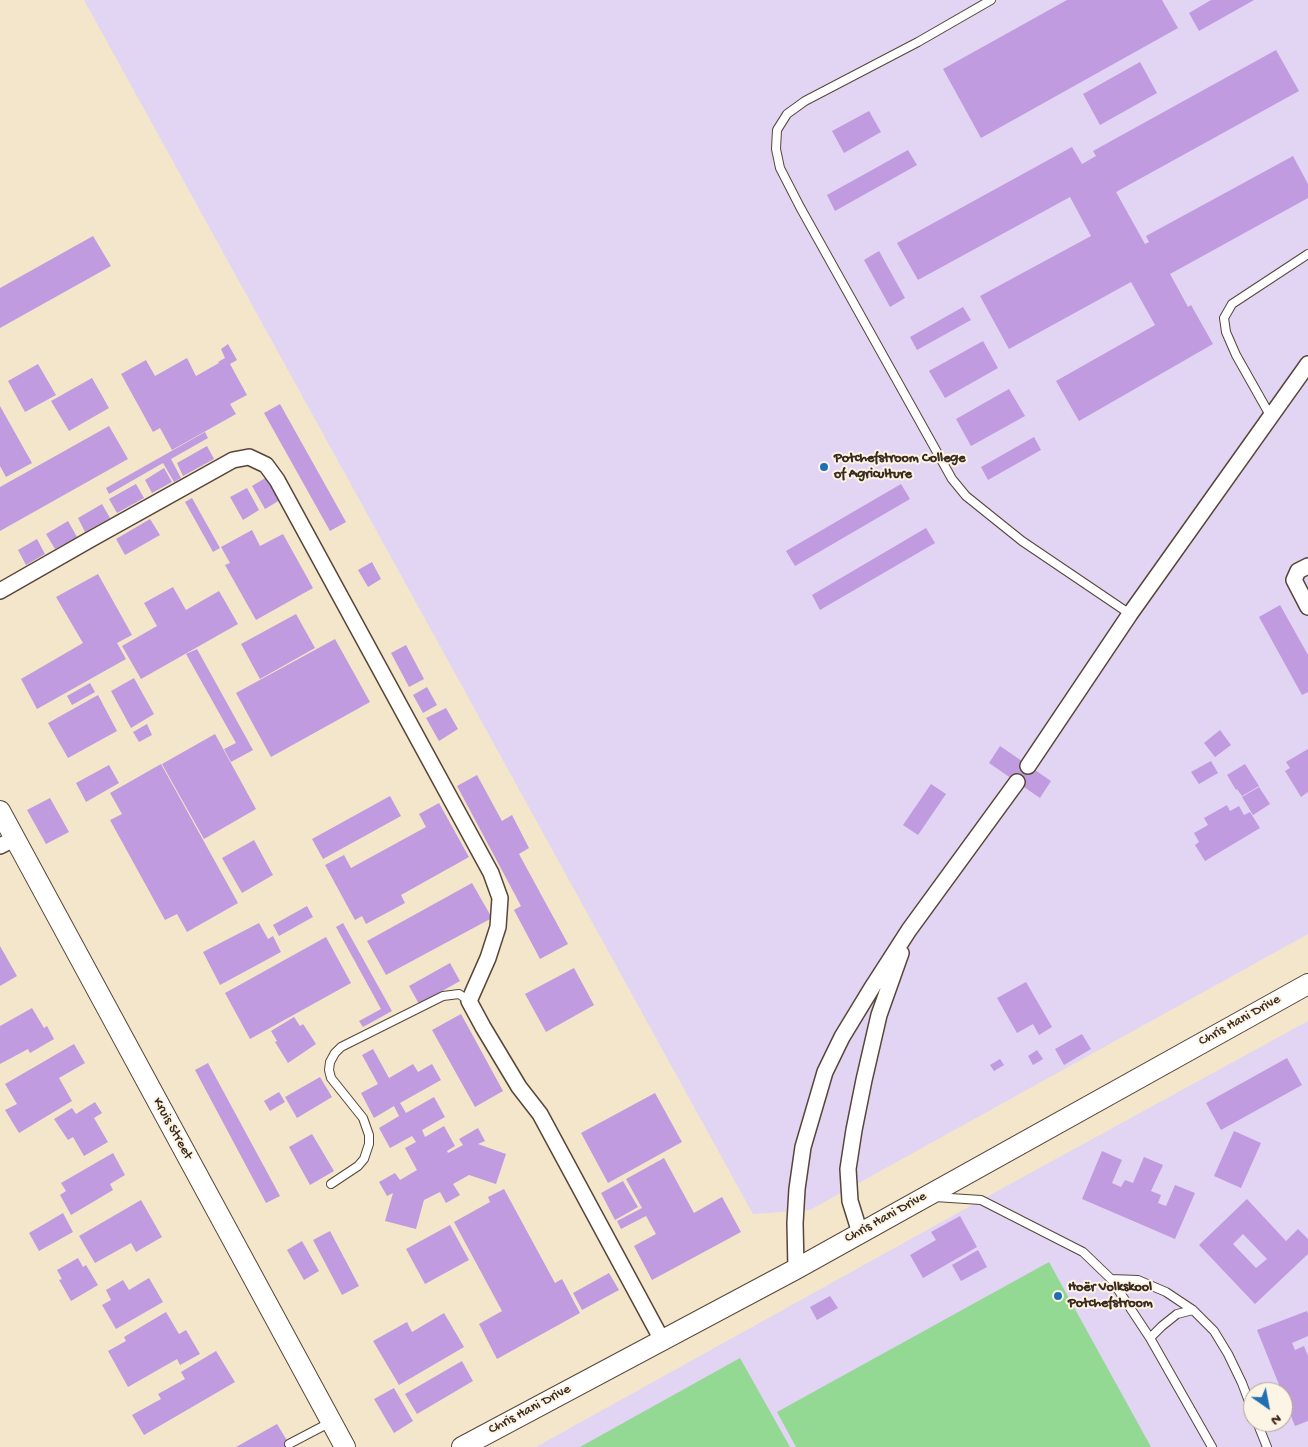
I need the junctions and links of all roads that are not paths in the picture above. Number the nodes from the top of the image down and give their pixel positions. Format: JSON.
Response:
{"nodes":[{"id":1,"x":991,"y":0,"type":"edge"},
{"id":2,"x":1308,"y":254,"type":"edge"},
{"id":3,"x":1308,"y":364,"type":"edge"},
{"id":4,"x":1271,"y":417,"type":"junction"},
{"id":5,"x":1308,"y":566,"type":"edge"},
{"id":6,"x":0,"y":592,"type":"edge"},
{"id":7,"x":1308,"y":607,"type":"edge"},
{"id":8,"x":1130,"y":614,"type":"junction"},
{"id":9,"x":1028,"y":766,"type":"dead end"},
{"id":10,"x":1017,"y":782,"type":"dead end"},
{"id":11,"x":0,"y":811,"type":"edge"},
{"id":12,"x":7,"y":842,"type":"edge"},
{"id":13,"x":909,"y":930,"type":"junction"},
{"id":14,"x":1308,"y":984,"type":"edge"},
{"id":15,"x":469,"y":1001,"type":"junction"},
{"id":16,"x":331,"y":1184,"type":"dead end"},
{"id":17,"x":924,"y":1197,"type":"junction"},
{"id":18,"x":860,"y":1233,"type":"junction"},
{"id":19,"x":796,"y":1269,"type":"junction"},
{"id":20,"x":1111,"y":1279,"type":"junction"},
{"id":21,"x":1193,"y":1310,"type":"junction"},
{"id":22,"x":1150,"y":1338,"type":"junction"},
{"id":23,"x":662,"y":1340,"type":"junction"},
{"id":24,"x":1243,"y":1386,"type":"edge"},
{"id":25,"x":331,"y":1422,"type":"junction"},
{"id":26,"x":1261,"y":1432,"type":"edge"},
{"id":27,"x":289,"y":1444,"type":"dead end"},
{"id":28,"x":345,"y":1447,"type":"edge"},
{"id":29,"x":462,"y":1447,"type":"edge"},
{"id":30,"x":1212,"y":1447,"type":"edge"},
{"id":31,"x":1267,"y":1447,"type":"edge"}],
"edges":[{"from":1,"to":8,"type":"lane"},
{"from":2,"to":4,"type":"lane"},
{"from":3,"to":4,"type":"street"},
{"from":4,"to":8,"type":"street"},
{"from":5,"to":7,"type":"street"},
{"from":6,"to":15,"type":"street"},
{"from":8,"to":9,"type":"street"},
{"from":10,"to":13,"type":"street"},
{"from":11,"to":12,"type":"street","name":"Kruis Street"},
{"from":12,"to":25,"type":"street","name":"Kruis Street"},
{"from":13,"to":18,"type":"street"},
{"from":13,"to":19,"type":"street"},
{"from":14,"to":17,"type":"street","name":"Chris Hani Drive"},
{"from":15,"to":16,"type":"lane"},
{"from":15,"to":23,"type":"street"},
{"from":17,"to":18,"type":"street","name":"Chris Hani Drive"},
{"from":17,"to":20,"type":"lane"},
{"from":18,"to":19,"type":"street","name":"Chris Hani Drive"},
{"from":19,"to":23,"type":"street","name":"Chris Hani Drive"},
{"from":20,"to":21,"type":"lane"},
{"from":20,"to":22,"type":"lane"},
{"from":21,"to":22,"type":"lane"},
{"from":21,"to":24,"type":"lane"},
{"from":22,"to":30,"type":"lane"},
{"from":23,"to":29,"type":"street","name":"Chris Hani Drive"},
{"from":25,"to":27,"type":"lane"},
{"from":25,"to":28,"type":"street","name":"Kruis Street"},
{"from":26,"to":31,"type":"lane"}]}
